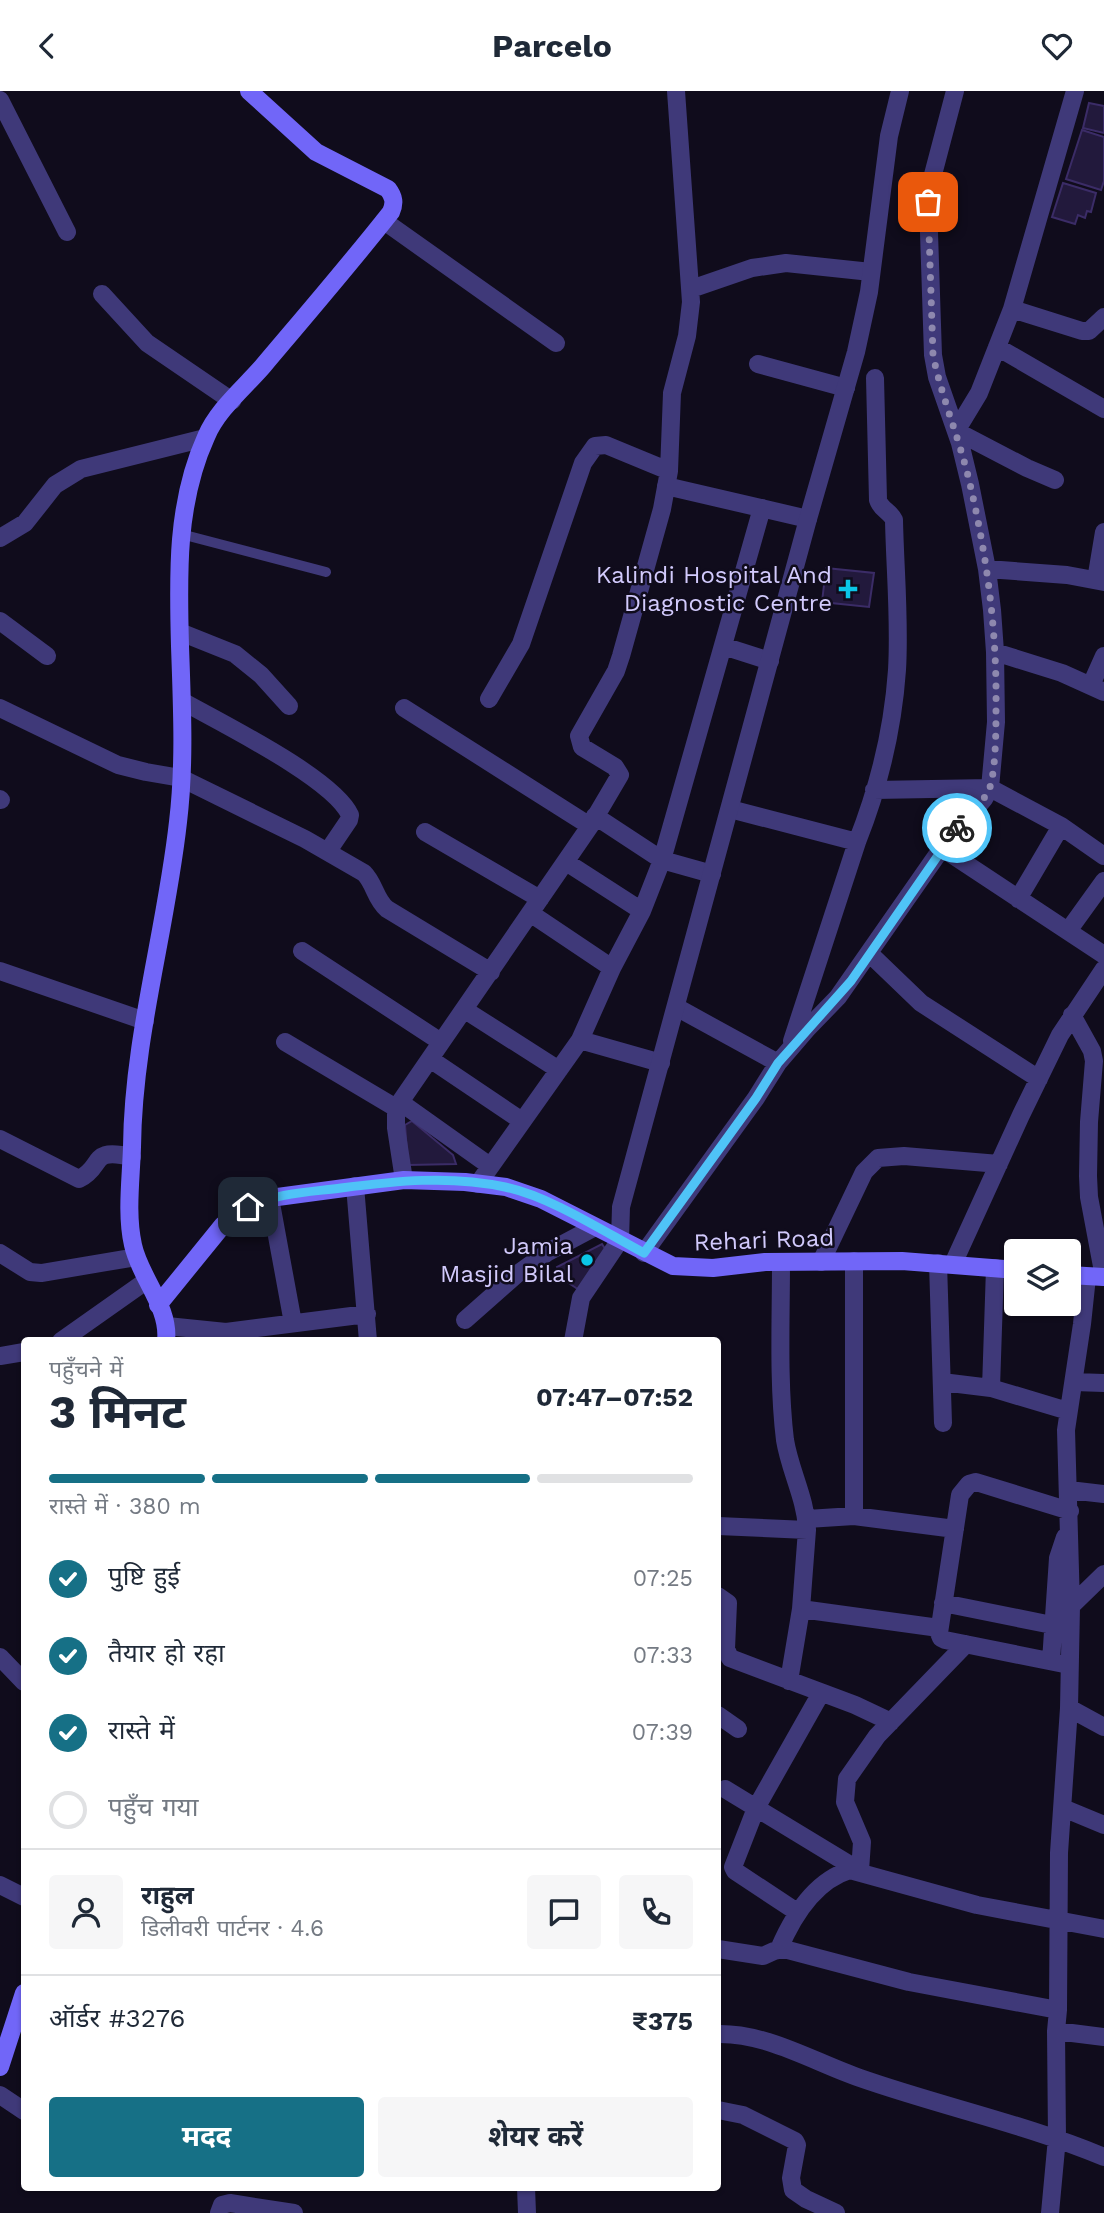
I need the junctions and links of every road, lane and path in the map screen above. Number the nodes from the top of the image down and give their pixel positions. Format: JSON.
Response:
{"nodes":[{"id":1,"x":248,"y":91,"type":"edge"},
{"id":2,"x":676,"y":91,"type":"edge"},
{"id":3,"x":900,"y":91,"type":"edge"},
{"id":4,"x":955,"y":91,"type":"edge"},
{"id":5,"x":1075,"y":91,"type":"edge"},
{"id":6,"x":0,"y":100,"type":"edge"},
{"id":7,"x":384,"y":221,"type":"junction"},
{"id":8,"x":67,"y":232,"type":"dead end"},
{"id":9,"x":871,"y":272,"type":"junction"},
{"id":10,"x":691,"y":289,"type":"junction"},
{"id":11,"x":102,"y":294,"type":"dead end"},
{"id":12,"x":1012,"y":309,"type":"junction"},
{"id":13,"x":1104,"y":317,"type":"edge"},
{"id":14,"x":556,"y":343,"type":"dead end"},
{"id":15,"x":998,"y":347,"type":"junction"},
{"id":16,"x":758,"y":364,"type":"dead end"},
{"id":17,"x":875,"y":378,"type":"dead end"},
{"id":18,"x":846,"y":387,"type":"junction"},
{"id":19,"x":232,"y":401,"type":"junction"},
{"id":20,"x":1104,"y":409,"type":"edge"},
{"id":21,"x":956,"y":432,"type":"junction"},
{"id":22,"x":205,"y":438,"type":"junction"},
{"id":23,"x":667,"y":479,"type":"junction"},
{"id":24,"x":1055,"y":480,"type":"dead end"},
{"id":25,"x":762,"y":508,"type":"junction"},
{"id":26,"x":808,"y":519,"type":"junction"},
{"id":27,"x":1104,"y":532,"type":"edge"},
{"id":28,"x":181,"y":534,"type":"junction"},
{"id":29,"x":0,"y":538,"type":"edge"},
{"id":30,"x":987,"y":569,"type":"junction"},
{"id":31,"x":326,"y":572,"type":"dead end"},
{"id":32,"x":1100,"y":581,"type":"edge"},
{"id":33,"x":0,"y":621,"type":"edge"},
{"id":34,"x":180,"y":632,"type":"junction"},
{"id":35,"x":723,"y":646,"type":"junction"},
{"id":36,"x":996,"y":652,"type":"junction"},
{"id":37,"x":47,"y":656,"type":"dead end"},
{"id":38,"x":1104,"y":656,"type":"edge"},
{"id":39,"x":770,"y":661,"type":"junction"},
{"id":40,"x":1098,"y":688,"type":"edge"},
{"id":41,"x":489,"y":699,"type":"dead end"},
{"id":42,"x":182,"y":701,"type":"junction"},
{"id":43,"x":289,"y":706,"type":"dead end"},
{"id":44,"x":0,"y":708,"type":"edge"},
{"id":45,"x":404,"y":708,"type":"dead end"},
{"id":46,"x":181,"y":778,"type":"junction"},
{"id":47,"x":990,"y":788,"type":"junction"},
{"id":48,"x":874,"y":790,"type":"junction"},
{"id":49,"x":730,"y":809,"type":"junction"},
{"id":50,"x":593,"y":821,"type":"junction"},
{"id":51,"x":1061,"y":826,"type":"junction"},
{"id":52,"x":425,"y":832,"type":"dead end"},
{"id":53,"x":857,"y":842,"type":"junction"},
{"id":54,"x":942,"y":848,"type":"junction"},
{"id":55,"x":328,"y":851,"type":"junction"},
{"id":56,"x":1104,"y":856,"type":"edge"},
{"id":57,"x":662,"y":860,"type":"junction"},
{"id":58,"x":566,"y":862,"type":"junction"},
{"id":59,"x":712,"y":874,"type":"junction"},
{"id":60,"x":1104,"y":881,"type":"edge"},
{"id":61,"x":1018,"y":899,"type":"junction"},
{"id":62,"x":535,"y":906,"type":"junction"},
{"id":63,"x":642,"y":911,"type":"junction"},
{"id":64,"x":1068,"y":931,"type":"junction"},
{"id":65,"x":302,"y":951,"type":"dead end"},
{"id":66,"x":869,"y":953,"type":"junction"},
{"id":67,"x":1104,"y":955,"type":"edge"},
{"id":68,"x":612,"y":968,"type":"junction"},
{"id":69,"x":1104,"y":969,"type":"edge"},
{"id":70,"x":0,"y":971,"type":"edge"},
{"id":71,"x":491,"y":972,"type":"junction"},
{"id":72,"x":676,"y":1007,"type":"junction"},
{"id":73,"x":465,"y":1010,"type":"junction"},
{"id":74,"x":1072,"y":1015,"type":"junction"},
{"id":75,"x":145,"y":1021,"type":"junction"},
{"id":76,"x":580,"y":1039,"type":"junction"},
{"id":77,"x":285,"y":1042,"type":"dead end"},
{"id":78,"x":441,"y":1042,"type":"junction"},
{"id":79,"x":790,"y":1047,"type":"junction"},
{"id":80,"x":429,"y":1059,"type":"junction"},
{"id":81,"x":661,"y":1063,"type":"junction"},
{"id":82,"x":778,"y":1063,"type":"junction"},
{"id":83,"x":559,"y":1070,"type":"junction"},
{"id":84,"x":1039,"y":1079,"type":"junction"},
{"id":85,"x":398,"y":1105,"type":"junction"},
{"id":86,"x":522,"y":1121,"type":"junction"},
{"id":87,"x":0,"y":1139,"type":"edge"},
{"id":88,"x":132,"y":1157,"type":"junction"},
{"id":89,"x":999,"y":1164,"type":"junction"},
{"id":90,"x":491,"y":1166,"type":"junction"},
{"id":91,"x":404,"y":1180,"type":"junction"},
{"id":92,"x":478,"y":1184,"type":"junction"},
{"id":93,"x":355,"y":1187,"type":"junction"},
{"id":94,"x":270,"y":1198,"type":"junction"},
{"id":95,"x":595,"y":1227,"type":"junction"},
{"id":96,"x":620,"y":1240,"type":"junction"},
{"id":97,"x":644,"y":1253,"type":"junction"},
{"id":98,"x":0,"y":1254,"type":"edge"},
{"id":99,"x":136,"y":1257,"type":"junction"},
{"id":100,"x":854,"y":1261,"type":"junction"},
{"id":101,"x":781,"y":1262,"type":"junction"},
{"id":102,"x":821,"y":1262,"type":"junction"},
{"id":103,"x":945,"y":1264,"type":"junction"},
{"id":104,"x":995,"y":1268,"type":"junction"},
{"id":105,"x":1004,"y":1269,"type":"edge"},
{"id":106,"x":1091,"y":1276,"type":"edge"},
{"id":107,"x":146,"y":1281,"type":"junction"},
{"id":108,"x":158,"y":1305,"type":"junction"},
{"id":109,"x":367,"y":1314,"type":"junction"},
{"id":110,"x":465,"y":1319,"type":"dead end"},
{"id":111,"x":289,"y":1329,"type":"edge"},
{"id":112,"x":167,"y":1333,"type":"edge"},
{"id":113,"x":67,"y":1337,"type":"edge"},
{"id":114,"x":368,"y":1337,"type":"edge"},
{"id":115,"x":574,"y":1337,"type":"edge"},
{"id":116,"x":21,"y":1352,"type":"edge"},
{"id":117,"x":0,"y":1356,"type":"edge"},
{"id":118,"x":942,"y":1382,"type":"junction"},
{"id":119,"x":1074,"y":1382,"type":"junction"},
{"id":120,"x":1104,"y":1383,"type":"edge"},
{"id":121,"x":991,"y":1388,"type":"junction"},
{"id":122,"x":1068,"y":1411,"type":"junction"},
{"id":123,"x":943,"y":1423,"type":"dead end"},
{"id":124,"x":1069,"y":1490,"type":"junction"},
{"id":125,"x":1104,"y":1495,"type":"edge"},
{"id":126,"x":854,"y":1516,"type":"junction"},
{"id":127,"x":1070,"y":1519,"type":"junction"},
{"id":128,"x":807,"y":1524,"type":"junction"},
{"id":129,"x":721,"y":1526,"type":"edge"},
{"id":130,"x":955,"y":1529,"type":"junction"},
{"id":131,"x":1104,"y":1574,"type":"edge"},
{"id":132,"x":721,"y":1598,"type":"edge"},
{"id":133,"x":943,"y":1603,"type":"junction"},
{"id":134,"x":1071,"y":1606,"type":"junction"},
{"id":135,"x":801,"y":1609,"type":"junction"},
{"id":136,"x":1052,"y":1625,"type":"junction"},
{"id":137,"x":939,"y":1629,"type":"junction"},
{"id":138,"x":967,"y":1644,"type":"junction"},
{"id":139,"x":0,"y":1657,"type":"edge"},
{"id":140,"x":1051,"y":1661,"type":"junction"},
{"id":141,"x":1069,"y":1665,"type":"junction"},
{"id":142,"x":21,"y":1679,"type":"edge"},
{"id":143,"x":789,"y":1681,"type":"junction"},
{"id":144,"x":821,"y":1693,"type":"junction"},
{"id":145,"x":1069,"y":1708,"type":"junction"},
{"id":146,"x":721,"y":1717,"type":"edge"},
{"id":147,"x":891,"y":1722,"type":"junction"},
{"id":148,"x":1104,"y":1727,"type":"edge"},
{"id":149,"x":738,"y":1729,"type":"dead end"},
{"id":150,"x":725,"y":1789,"type":"dead end"},
{"id":151,"x":757,"y":1808,"type":"junction"},
{"id":152,"x":1063,"y":1808,"type":"junction"},
{"id":153,"x":1104,"y":1825,"type":"edge"},
{"id":154,"x":860,"y":1871,"type":"junction"},
{"id":155,"x":0,"y":1885,"type":"edge"},
{"id":156,"x":21,"y":1896,"type":"edge"},
{"id":157,"x":797,"y":1912,"type":"junction"},
{"id":158,"x":1059,"y":1920,"type":"junction"},
{"id":159,"x":1104,"y":1929,"type":"edge"},
{"id":160,"x":779,"y":1949,"type":"junction"},
{"id":161,"x":721,"y":1950,"type":"edge"},
{"id":162,"x":21,"y":2002,"type":"edge"},
{"id":163,"x":1058,"y":2010,"type":"junction"},
{"id":164,"x":1056,"y":2031,"type":"junction"},
{"id":165,"x":721,"y":2034,"type":"edge"},
{"id":166,"x":1104,"y":2037,"type":"edge"},
{"id":167,"x":0,"y":2067,"type":"edge"},
{"id":168,"x":0,"y":2095,"type":"edge"},
{"id":169,"x":21,"y":2109,"type":"edge"},
{"id":170,"x":725,"y":2111,"type":"edge"},
{"id":171,"x":1057,"y":2138,"type":"junction"},
{"id":172,"x":1104,"y":2157,"type":"edge"},
{"id":173,"x":526,"y":2191,"type":"edge"},
{"id":174,"x":219,"y":2213,"type":"edge"},
{"id":175,"x":294,"y":2213,"type":"edge"},
{"id":176,"x":527,"y":2213,"type":"edge"},
{"id":177,"x":836,"y":2213,"type":"edge"},
{"id":178,"x":1050,"y":2213,"type":"edge"}],
"edges":[{"from":1,"to":7,"type":"main road"},
{"from":2,"to":10,"type":"street"},
{"from":3,"to":9,"type":"street"},
{"from":4,"to":21,"type":"street"},
{"from":5,"to":12,"type":"street"},
{"from":6,"to":8,"type":"street"},
{"from":7,"to":14,"type":"street"},
{"from":7,"to":19,"type":"main road"},
{"from":9,"to":10,"type":"street"},
{"from":9,"to":18,"type":"street"},
{"from":10,"to":23,"type":"street"},
{"from":11,"to":19,"type":"street"},
{"from":12,"to":13,"type":"street"},
{"from":12,"to":15,"type":"street"},
{"from":15,"to":20,"type":"street"},
{"from":15,"to":21,"type":"street"},
{"from":16,"to":18,"type":"street"},
{"from":17,"to":48,"type":"street"},
{"from":18,"to":26,"type":"street"},
{"from":19,"to":22,"type":"main road"},
{"from":21,"to":24,"type":"street"},
{"from":21,"to":30,"type":"street"},
{"from":22,"to":28,"type":"main road"},
{"from":22,"to":29,"type":"street"},
{"from":23,"to":25,"type":"street"},
{"from":23,"to":41,"type":"street"},
{"from":23,"to":50,"type":"street"},
{"from":25,"to":26,"type":"street"},
{"from":25,"to":35,"type":"street"},
{"from":26,"to":39,"type":"street"},
{"from":27,"to":32,"type":"street"},
{"from":28,"to":31,"type":"lane"},
{"from":28,"to":34,"type":"main road"},
{"from":30,"to":32,"type":"street"},
{"from":30,"to":36,"type":"street"},
{"from":33,"to":37,"type":"street"},
{"from":34,"to":42,"type":"main road"},
{"from":34,"to":43,"type":"street"},
{"from":35,"to":39,"type":"street"},
{"from":35,"to":57,"type":"street"},
{"from":36,"to":40,"type":"street"},
{"from":36,"to":47,"type":"street"},
{"from":38,"to":40,"type":"street"},
{"from":39,"to":49,"type":"street"},
{"from":42,"to":46,"type":"main road"},
{"from":42,"to":55,"type":"street"},
{"from":44,"to":46,"type":"street"},
{"from":45,"to":50,"type":"street"},
{"from":46,"to":55,"type":"street"},
{"from":46,"to":75,"type":"main road"},
{"from":47,"to":48,"type":"street"},
{"from":47,"to":51,"type":"street"},
{"from":47,"to":54,"type":"street"},
{"from":48,"to":53,"type":"street"},
{"from":49,"to":53,"type":"street"},
{"from":49,"to":59,"type":"street"},
{"from":50,"to":57,"type":"street"},
{"from":50,"to":58,"type":"street"},
{"from":51,"to":56,"type":"street"},
{"from":51,"to":61,"type":"street"},
{"from":52,"to":62,"type":"street"},
{"from":53,"to":79,"type":"street"},
{"from":54,"to":61,"type":"street"},
{"from":54,"to":66,"type":"street"},
{"from":55,"to":71,"type":"street"},
{"from":57,"to":59,"type":"street"},
{"from":57,"to":63,"type":"street"},
{"from":58,"to":62,"type":"street"},
{"from":58,"to":63,"type":"street"},
{"from":59,"to":72,"type":"street"},
{"from":60,"to":64,"type":"street"},
{"from":61,"to":64,"type":"street"},
{"from":62,"to":68,"type":"street"},
{"from":62,"to":71,"type":"street"},
{"from":63,"to":68,"type":"street"},
{"from":64,"to":67,"type":"street"},
{"from":65,"to":78,"type":"street"},
{"from":66,"to":79,"type":"street"},
{"from":66,"to":84,"type":"street"},
{"from":68,"to":76,"type":"street"},
{"from":69,"to":74,"type":"street"},
{"from":70,"to":75,"type":"street"},
{"from":71,"to":73,"type":"street"},
{"from":72,"to":81,"type":"street"},
{"from":72,"to":82,"type":"street"},
{"from":73,"to":78,"type":"street"},
{"from":73,"to":83,"type":"street"},
{"from":74,"to":84,"type":"street"},
{"from":74,"to":106,"type":"street"},
{"from":75,"to":88,"type":"main road"},
{"from":76,"to":81,"type":"street"},
{"from":76,"to":83,"type":"street"},
{"from":77,"to":85,"type":"street"},
{"from":78,"to":80,"type":"street"},
{"from":79,"to":82,"type":"street"},
{"from":80,"to":85,"type":"street"},
{"from":80,"to":86,"type":"street"},
{"from":81,"to":96,"type":"street"},
{"from":82,"to":97,"type":"street"},
{"from":83,"to":86,"type":"street"},
{"from":84,"to":89,"type":"street"},
{"from":85,"to":90,"type":"street"},
{"from":85,"to":91,"type":"street"},
{"from":86,"to":90,"type":"street"},
{"from":87,"to":88,"type":"street"},
{"from":88,"to":99,"type":"main road"},
{"from":89,"to":102,"type":"street"},
{"from":89,"to":103,"type":"street"},
{"from":90,"to":92,"type":"street"},
{"from":91,"to":92,"type":"main road","name":"Rehari Road"},
{"from":91,"to":93,"type":"main road","name":"Rehari Road"},
{"from":92,"to":95,"type":"main road","name":"Rehari Road"},
{"from":93,"to":94,"type":"main road","name":"Rehari Road"},
{"from":93,"to":109,"type":"street"},
{"from":94,"to":108,"type":"main road","name":"Rehari Road"},
{"from":94,"to":111,"type":"street"},
{"from":95,"to":96,"type":"main road","name":"Rehari Road"},
{"from":95,"to":110,"type":"street"},
{"from":96,"to":97,"type":"main road","name":"Rehari Road"},
{"from":96,"to":115,"type":"street"},
{"from":97,"to":101,"type":"main road","name":"Rehari Road"},
{"from":98,"to":99,"type":"street"},
{"from":99,"to":107,"type":"main road"},
{"from":100,"to":102,"type":"main road","name":"Rehari Road"},
{"from":100,"to":103,"type":"main road","name":"Rehari Road"},
{"from":100,"to":126,"type":"street"},
{"from":101,"to":102,"type":"main road","name":"Rehari Road"},
{"from":101,"to":128,"type":"street"},
{"from":103,"to":104,"type":"main road","name":"Rehari Road"},
{"from":103,"to":118,"type":"street"},
{"from":104,"to":105,"type":"main road","name":"Rehari Road"},
{"from":104,"to":121,"type":"street"},
{"from":106,"to":119,"type":"street"},
{"from":107,"to":108,"type":"main road"},
{"from":107,"to":113,"type":"street"},
{"from":108,"to":112,"type":"main road"},
{"from":109,"to":111,"type":"street"},
{"from":109,"to":114,"type":"street"},
{"from":111,"to":112,"type":"street"},
{"from":116,"to":117,"type":"street"},
{"from":118,"to":121,"type":"street"},
{"from":118,"to":123,"type":"street"},
{"from":119,"to":120,"type":"street"},
{"from":119,"to":122,"type":"street"},
{"from":121,"to":122,"type":"street"},
{"from":122,"to":124,"type":"street"},
{"from":124,"to":125,"type":"street"},
{"from":124,"to":127,"type":"street"},
{"from":126,"to":128,"type":"street"},
{"from":126,"to":130,"type":"street"},
{"from":127,"to":130,"type":"street"},
{"from":127,"to":134,"type":"street"},
{"from":127,"to":136,"type":"street"},
{"from":128,"to":129,"type":"street"},
{"from":128,"to":135,"type":"street"},
{"from":130,"to":133,"type":"street"},
{"from":131,"to":134,"type":"street"},
{"from":132,"to":143,"type":"street"},
{"from":133,"to":136,"type":"street"},
{"from":133,"to":137,"type":"street"},
{"from":134,"to":141,"type":"street"},
{"from":135,"to":137,"type":"street"},
{"from":135,"to":143,"type":"street"},
{"from":136,"to":140,"type":"street"},
{"from":137,"to":138,"type":"street"},
{"from":138,"to":140,"type":"street"},
{"from":138,"to":147,"type":"street"},
{"from":139,"to":142,"type":"street"},
{"from":140,"to":141,"type":"street"},
{"from":141,"to":145,"type":"street"},
{"from":143,"to":144,"type":"street"},
{"from":144,"to":147,"type":"street"},
{"from":144,"to":151,"type":"street"},
{"from":145,"to":148,"type":"street"},
{"from":145,"to":152,"type":"street"},
{"from":146,"to":149,"type":"street"},
{"from":147,"to":154,"type":"street"},
{"from":150,"to":151,"type":"street"},
{"from":151,"to":154,"type":"street"},
{"from":151,"to":157,"type":"street"},
{"from":152,"to":153,"type":"street"},
{"from":152,"to":158,"type":"street"},
{"from":154,"to":157,"type":"street"},
{"from":154,"to":158,"type":"street"},
{"from":155,"to":156,"type":"street"},
{"from":157,"to":160,"type":"street"},
{"from":158,"to":159,"type":"street"},
{"from":158,"to":163,"type":"street"},
{"from":160,"to":161,"type":"street"},
{"from":160,"to":163,"type":"street"},
{"from":162,"to":167,"type":"main road"},
{"from":163,"to":164,"type":"street"},
{"from":164,"to":166,"type":"street"},
{"from":164,"to":171,"type":"street"},
{"from":165,"to":171,"type":"street"},
{"from":168,"to":169,"type":"street"},
{"from":170,"to":177,"type":"street"},
{"from":171,"to":172,"type":"street"},
{"from":171,"to":178,"type":"street"},
{"from":173,"to":176,"type":"street"},
{"from":174,"to":175,"type":"street"}]}
